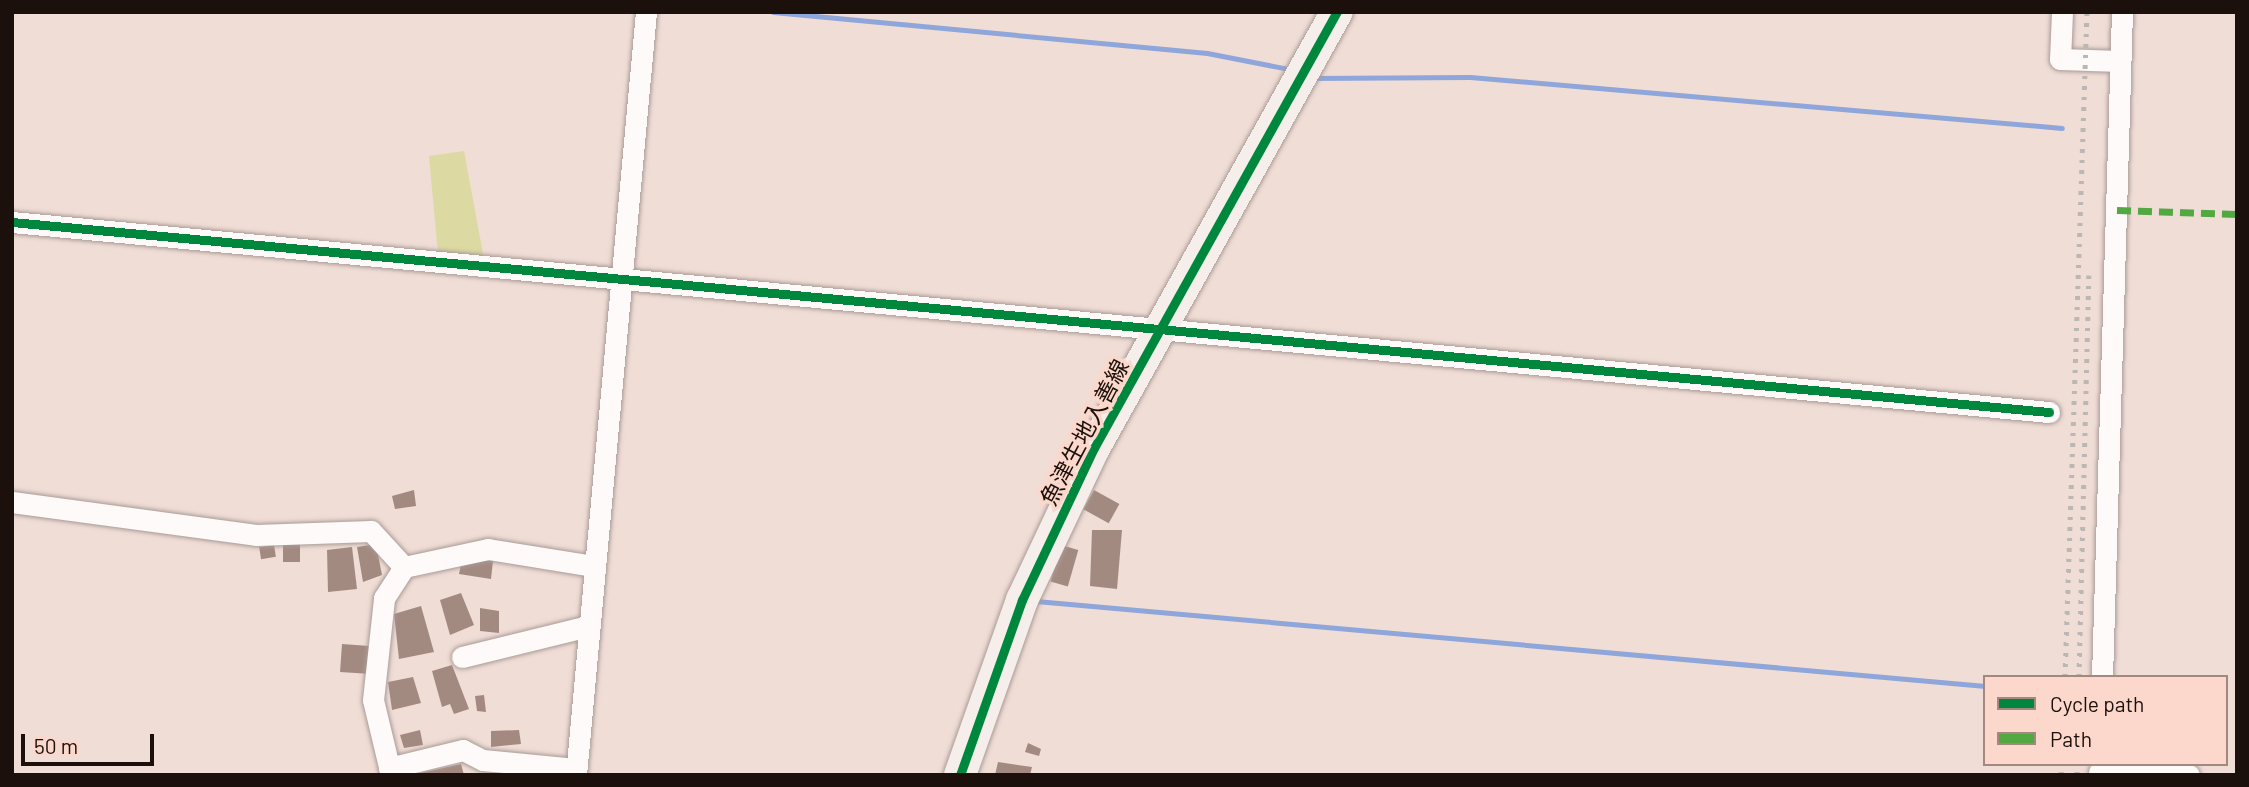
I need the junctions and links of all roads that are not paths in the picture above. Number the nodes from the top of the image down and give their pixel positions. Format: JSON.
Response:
{"nodes":[{"id":1,"x":646,"y":12,"type":"edge"},
{"id":2,"x":1337,"y":12,"type":"edge"},
{"id":3,"x":2062,"y":12,"type":"edge"},
{"id":4,"x":2122,"y":12,"type":"edge"},
{"id":5,"x":2120,"y":61,"type":"junction"},
{"id":6,"x":12,"y":222,"type":"edge"},
{"id":7,"x":624,"y":276,"type":"junction"},
{"id":8,"x":1160,"y":329,"type":"junction"},
{"id":9,"x":2049,"y":412,"type":"dead end"},
{"id":10,"x":12,"y":502,"type":"edge"},
{"id":11,"x":593,"y":565,"type":"junction"},
{"id":12,"x":404,"y":567,"type":"junction"},
{"id":13,"x":588,"y":626,"type":"junction"},
{"id":14,"x":462,"y":657,"type":"dead end"},
{"id":15,"x":2102,"y":675,"type":"edge"},
{"id":16,"x":2099,"y":770,"type":"edge"},
{"id":17,"x":390,"y":771,"type":"edge"},
{"id":18,"x":576,"y":772,"type":"edge"},
{"id":19,"x":960,"y":775,"type":"edge"},
{"id":20,"x":2189,"y":775,"type":"edge"}],
"edges":[{"from":1,"to":7,"type":"street"},
{"from":2,"to":8,"type":"main road","name":"魚津生地入善線"},
{"from":3,"to":5,"type":"street"},
{"from":4,"to":5,"type":"street"},
{"from":5,"to":15,"type":"street"},
{"from":6,"to":7,"type":"street"},
{"from":7,"to":8,"type":"street"},
{"from":7,"to":11,"type":"street"},
{"from":8,"to":9,"type":"street"},
{"from":8,"to":19,"type":"main road","name":"魚津生地入善線"},
{"from":10,"to":12,"type":"street"},
{"from":11,"to":12,"type":"street"},
{"from":11,"to":13,"type":"street"},
{"from":12,"to":17,"type":"street"},
{"from":13,"to":14,"type":"street"},
{"from":13,"to":18,"type":"street"},
{"from":16,"to":20,"type":"street"},
{"from":17,"to":18,"type":"street"}]}
